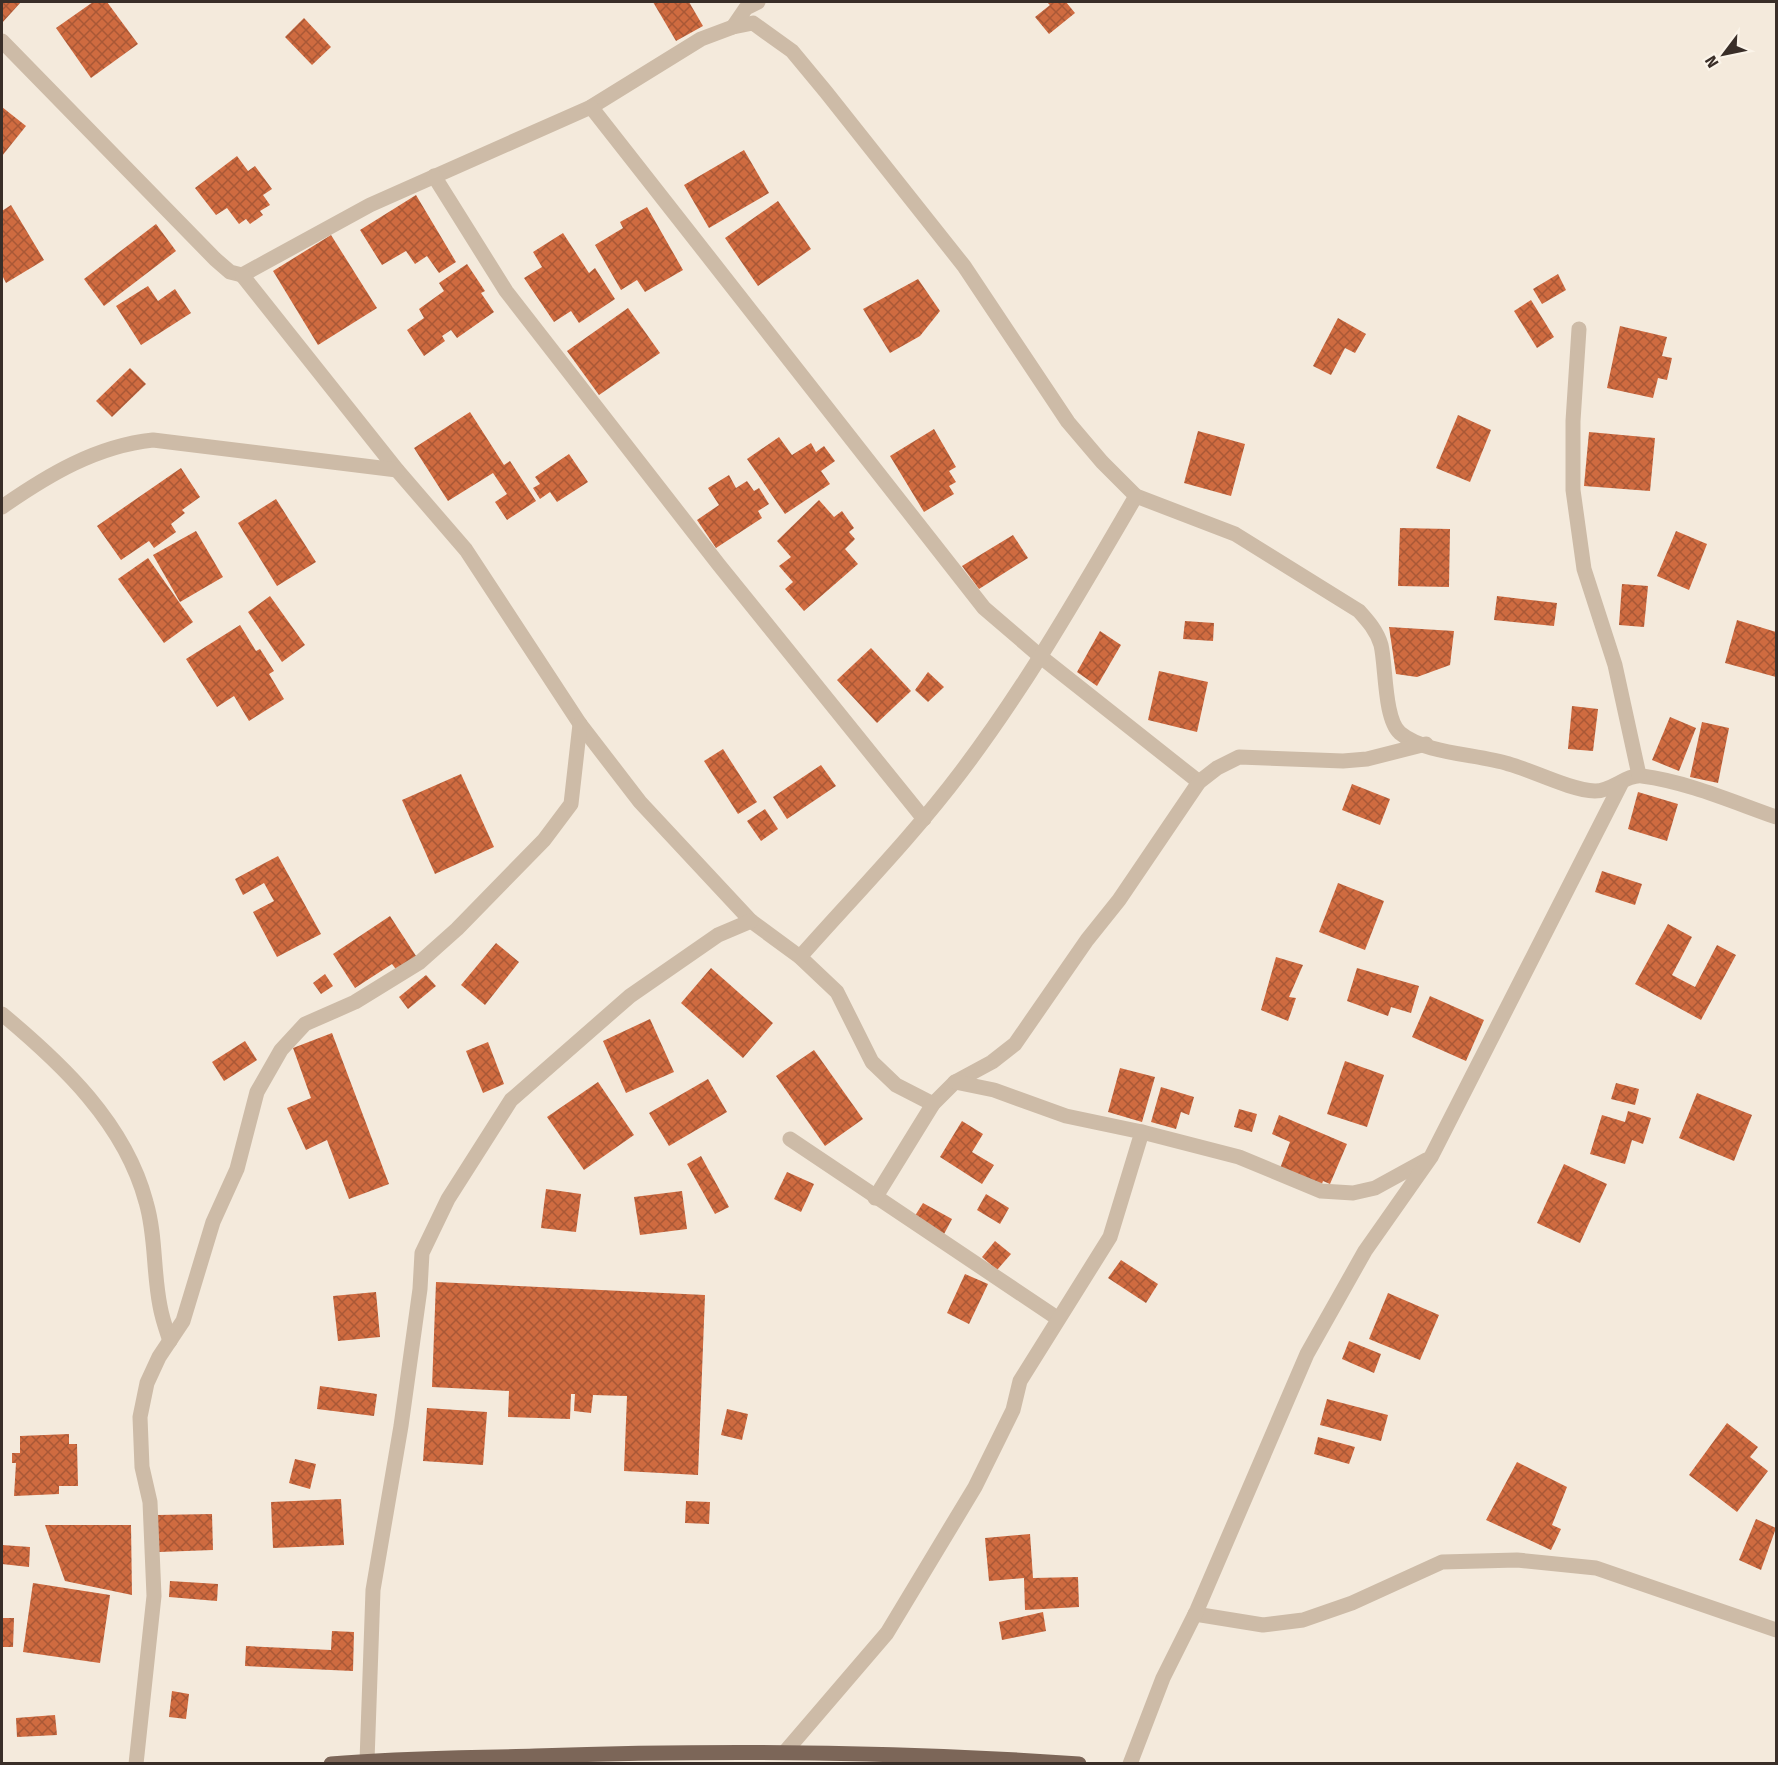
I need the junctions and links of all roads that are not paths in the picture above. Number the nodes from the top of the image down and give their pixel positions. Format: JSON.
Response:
{"nodes":[{"id":1,"x":758,"y":2,"type":"edge"},
{"id":2,"x":733,"y":27,"type":"junction"},
{"id":3,"x":2,"y":41,"type":"edge"},
{"id":4,"x":591,"y":107,"type":"junction"},
{"id":5,"x":434,"y":176,"type":"junction"},
{"id":6,"x":242,"y":275,"type":"junction"},
{"id":7,"x":1579,"y":329,"type":"dead end"},
{"id":8,"x":397,"y":470,"type":"junction"},
{"id":9,"x":1136,"y":496,"type":"junction"},
{"id":10,"x":2,"y":507,"type":"edge"},
{"id":11,"x":1041,"y":657,"type":"junction"},
{"id":12,"x":580,"y":724,"type":"junction"},
{"id":13,"x":1426,"y":744,"type":"junction"},
{"id":14,"x":1639,"y":775,"type":"junction"},
{"id":15,"x":1199,"y":782,"type":"junction"},
{"id":16,"x":1622,"y":782,"type":"junction"},
{"id":17,"x":1776,"y":817,"type":"edge"},
{"id":18,"x":924,"y":819,"type":"junction"},
{"id":19,"x":751,"y":921,"type":"junction"},
{"id":20,"x":800,"y":957,"type":"junction"},
{"id":21,"x":2,"y":1014,"type":"edge"},
{"id":22,"x":955,"y":1082,"type":"junction"},
{"id":23,"x":933,"y":1104,"type":"junction"},
{"id":24,"x":1143,"y":1132,"type":"junction"},
{"id":25,"x":790,"y":1139,"type":"dead end"},
{"id":26,"x":1431,"y":1157,"type":"junction"},
{"id":27,"x":875,"y":1198,"type":"junction"},
{"id":28,"x":1057,"y":1318,"type":"junction"},
{"id":29,"x":170,"y":1341,"type":"junction"},
{"id":30,"x":1195,"y":1614,"type":"junction"},
{"id":31,"x":1776,"y":1630,"type":"edge"},
{"id":32,"x":785,"y":1752,"type":"junction"},
{"id":33,"x":638,"y":1758,"type":"edge"},
{"id":34,"x":368,"y":1761,"type":"junction"},
{"id":35,"x":136,"y":1764,"type":"edge"},
{"id":36,"x":331,"y":1764,"type":"edge"},
{"id":37,"x":1079,"y":1764,"type":"edge"},
{"id":38,"x":1130,"y":1764,"type":"edge"}],
"edges":[{"from":1,"to":2,"type":"street"},
{"from":2,"to":4,"type":"street"},
{"from":2,"to":9,"type":"street"},
{"from":3,"to":6,"type":"street"},
{"from":4,"to":5,"type":"street"},
{"from":4,"to":11,"type":"street"},
{"from":5,"to":6,"type":"street"},
{"from":5,"to":18,"type":"street"},
{"from":6,"to":8,"type":"street"},
{"from":7,"to":14,"type":"street"},
{"from":8,"to":10,"type":"street"},
{"from":8,"to":12,"type":"street"},
{"from":9,"to":11,"type":"street"},
{"from":9,"to":13,"type":"street"},
{"from":11,"to":15,"type":"street"},
{"from":11,"to":18,"type":"street"},
{"from":12,"to":19,"type":"street"},
{"from":12,"to":29,"type":"street"},
{"from":13,"to":15,"type":"street"},
{"from":13,"to":16,"type":"street"},
{"from":14,"to":16,"type":"street"},
{"from":14,"to":17,"type":"street"},
{"from":15,"to":22,"type":"street"},
{"from":16,"to":26,"type":"street"},
{"from":18,"to":20,"type":"street"},
{"from":19,"to":20,"type":"street"},
{"from":19,"to":34,"type":"street"},
{"from":20,"to":23,"type":"street"},
{"from":21,"to":29,"type":"street"},
{"from":22,"to":23,"type":"street"},
{"from":22,"to":24,"type":"street"},
{"from":23,"to":27,"type":"street"},
{"from":24,"to":26,"type":"street"},
{"from":24,"to":28,"type":"street"},
{"from":25,"to":27,"type":"street"},
{"from":26,"to":30,"type":"street"},
{"from":27,"to":28,"type":"street"},
{"from":28,"to":32,"type":"street"},
{"from":29,"to":35,"type":"street"},
{"from":30,"to":31,"type":"street"},
{"from":30,"to":38,"type":"street"},
{"from":32,"to":33,"type":"main road"},
{"from":32,"to":37,"type":"main road"},
{"from":33,"to":34,"type":"main road"},
{"from":34,"to":36,"type":"main road"}]}
